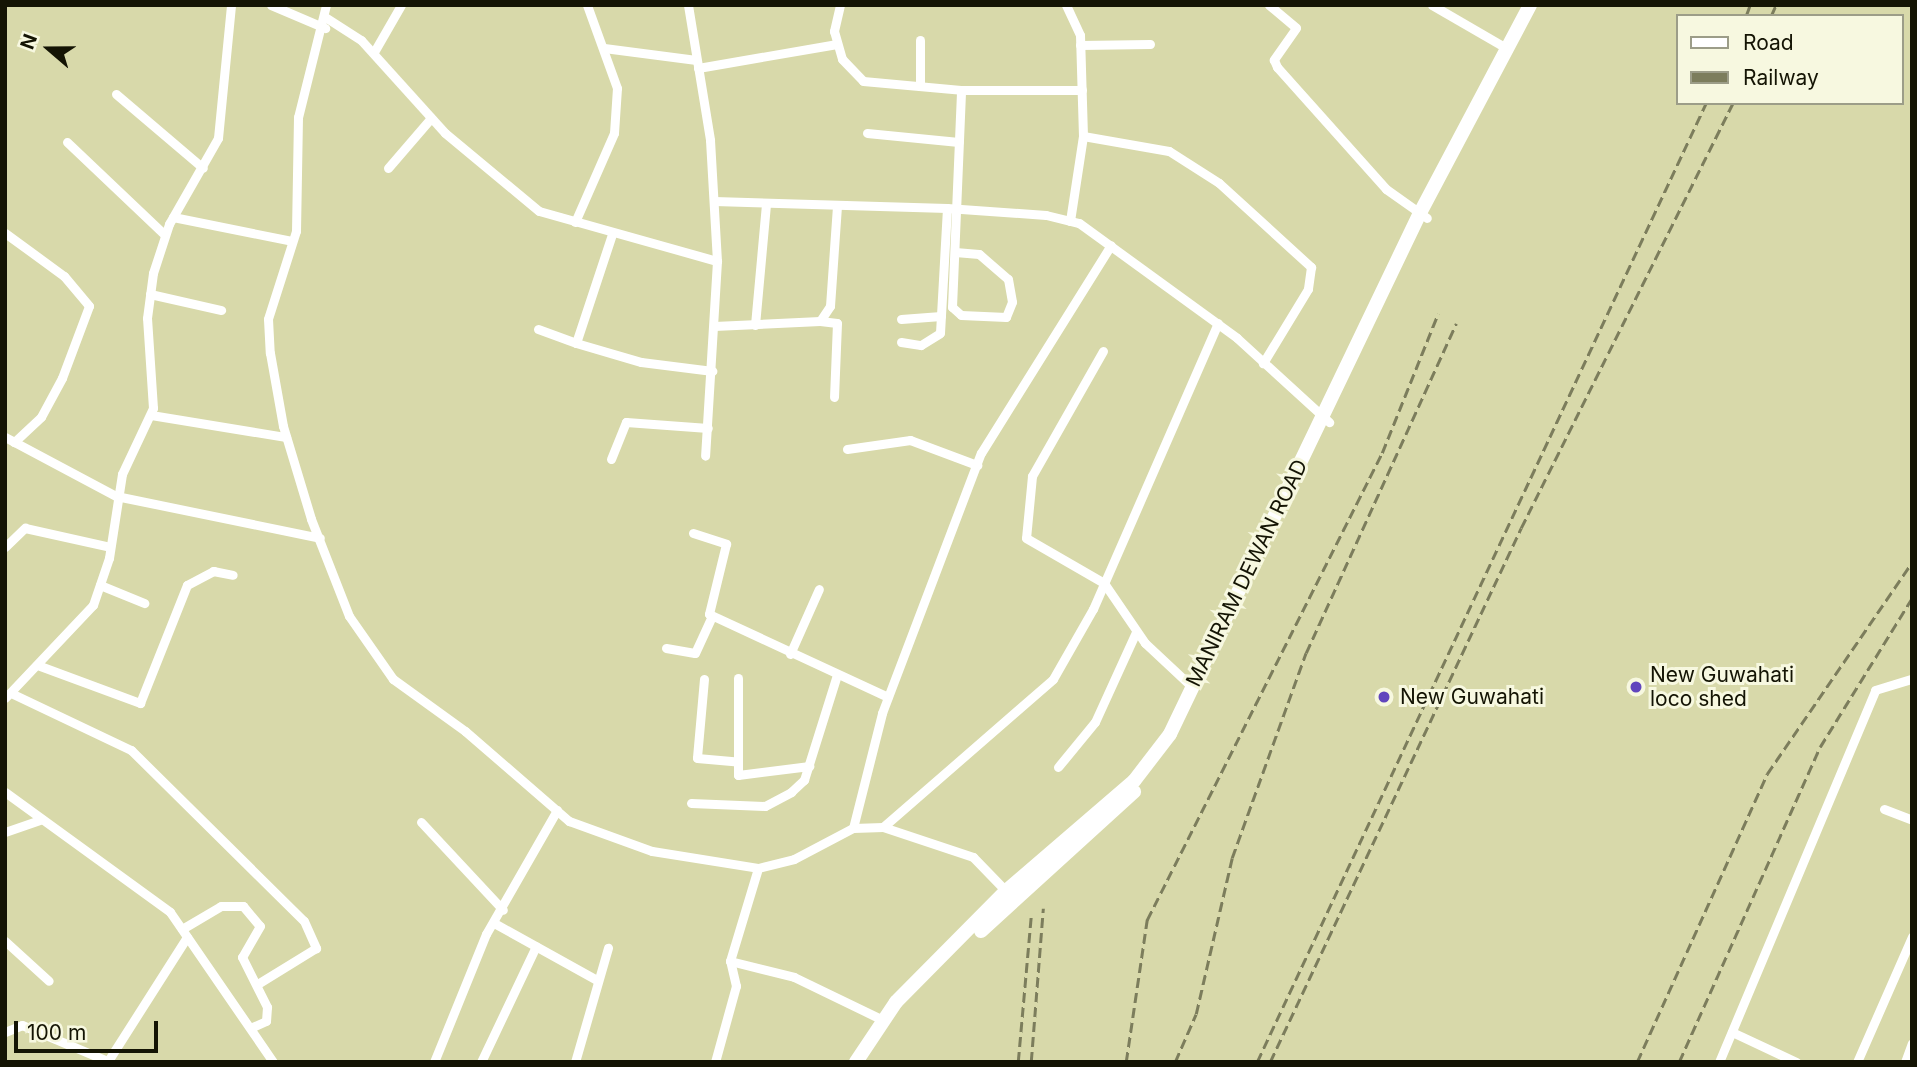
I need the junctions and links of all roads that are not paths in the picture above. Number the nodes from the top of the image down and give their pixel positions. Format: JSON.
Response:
{"nodes":[{"id":1,"x":231,"y":5,"type":"edge"},
{"id":2,"x":271,"y":5,"type":"edge"},
{"id":3,"x":326,"y":5,"type":"edge"},
{"id":4,"x":401,"y":5,"type":"edge"},
{"id":5,"x":587,"y":5,"type":"edge"},
{"id":6,"x":688,"y":5,"type":"edge"},
{"id":7,"x":840,"y":5,"type":"edge"},
{"id":8,"x":1066,"y":5,"type":"edge"},
{"id":9,"x":1269,"y":5,"type":"edge"},
{"id":10,"x":1432,"y":5,"type":"edge"},
{"id":11,"x":1530,"y":5,"type":"edge"},
{"id":12,"x":1540,"y":5,"type":"edge"},
{"id":13,"x":325,"y":17,"type":"junction"},
{"id":14,"x":325,"y":28,"type":"junction"},
{"id":15,"x":920,"y":40,"type":"dead end"},
{"id":16,"x":837,"y":44,"type":"junction"},
{"id":17,"x":1150,"y":44,"type":"dead end"},
{"id":18,"x":1080,"y":45,"type":"junction"},
{"id":19,"x":604,"y":48,"type":"junction"},
{"id":20,"x":1508,"y":48,"type":"junction"},
{"id":21,"x":374,"y":52,"type":"junction"},
{"id":22,"x":697,"y":64,"type":"junction"},
{"id":23,"x":920,"y":84,"type":"junction"},
{"id":24,"x":961,"y":90,"type":"junction"},
{"id":25,"x":1082,"y":90,"type":"junction"},
{"id":26,"x":116,"y":94,"type":"dead end"},
{"id":27,"x":431,"y":118,"type":"junction"},
{"id":28,"x":867,"y":133,"type":"dead end"},
{"id":29,"x":1083,"y":136,"type":"junction"},
{"id":30,"x":67,"y":142,"type":"dead end"},
{"id":31,"x":959,"y":142,"type":"junction"},
{"id":32,"x":1458,"y":150,"type":"junction"},
{"id":33,"x":203,"y":168,"type":"junction"},
{"id":34,"x":388,"y":168,"type":"dead end"},
{"id":35,"x":713,"y":201,"type":"junction"},
{"id":36,"x":766,"y":203,"type":"junction"},
{"id":37,"x":837,"y":205,"type":"junction"},
{"id":38,"x":952,"y":209,"type":"junction"},
{"id":39,"x":1423,"y":215,"type":"junction"},
{"id":40,"x":173,"y":217,"type":"junction"},
{"id":41,"x":1070,"y":221,"type":"junction"},
{"id":42,"x":575,"y":222,"type":"junction"},
{"id":43,"x":5,"y":233,"type":"edge"},
{"id":44,"x":612,"y":234,"type":"junction"},
{"id":45,"x":165,"y":235,"type":"junction"},
{"id":46,"x":292,"y":241,"type":"junction"},
{"id":47,"x":1111,"y":245,"type":"junction"},
{"id":48,"x":955,"y":253,"type":"junction"},
{"id":49,"x":717,"y":261,"type":"junction"},
{"id":50,"x":150,"y":294,"type":"junction"},
{"id":51,"x":221,"y":310,"type":"dead end"},
{"id":52,"x":941,"y":316,"type":"junction"},
{"id":53,"x":901,"y":319,"type":"dead end"},
{"id":54,"x":820,"y":321,"type":"junction"},
{"id":55,"x":1219,"y":324,"type":"junction"},
{"id":56,"x":755,"y":325,"type":"junction"},
{"id":57,"x":714,"y":326,"type":"junction"},
{"id":58,"x":538,"y":329,"type":"dead end"},
{"id":59,"x":901,"y":342,"type":"dead end"},
{"id":60,"x":576,"y":343,"type":"junction"},
{"id":61,"x":1103,"y":351,"type":"dead end"},
{"id":62,"x":1263,"y":363,"type":"junction"},
{"id":63,"x":712,"y":371,"type":"junction"},
{"id":64,"x":834,"y":397,"type":"dead end"},
{"id":65,"x":150,"y":415,"type":"junction"},
{"id":66,"x":1325,"y":420,"type":"junction"},
{"id":67,"x":708,"y":428,"type":"junction"},
{"id":68,"x":286,"y":437,"type":"junction"},
{"id":69,"x":10,"y":440,"type":"edge"},
{"id":70,"x":847,"y":449,"type":"dead end"},
{"id":71,"x":705,"y":456,"type":"dead end"},
{"id":72,"x":611,"y":459,"type":"dead end"},
{"id":73,"x":976,"y":465,"type":"junction"},
{"id":74,"x":116,"y":496,"type":"junction"},
{"id":75,"x":693,"y":533,"type":"dead end"},
{"id":76,"x":320,"y":538,"type":"junction"},
{"id":77,"x":5,"y":547,"type":"edge"},
{"id":78,"x":110,"y":547,"type":"junction"},
{"id":79,"x":233,"y":575,"type":"dead end"},
{"id":80,"x":1104,"y":583,"type":"junction"},
{"id":81,"x":100,"y":584,"type":"junction"},
{"id":82,"x":819,"y":589,"type":"dead end"},
{"id":83,"x":144,"y":603,"type":"dead end"},
{"id":84,"x":712,"y":616,"type":"junction"},
{"id":85,"x":1136,"y":632,"type":"junction"},
{"id":86,"x":666,"y":648,"type":"dead end"},
{"id":87,"x":790,"y":654,"type":"junction"},
{"id":88,"x":40,"y":666,"type":"junction"},
{"id":89,"x":837,"y":675,"type":"junction"},
{"id":90,"x":738,"y":678,"type":"dead end"},
{"id":91,"x":704,"y":679,"type":"dead end"},
{"id":92,"x":1912,"y":679,"type":"edge"},
{"id":93,"x":1191,"y":686,"type":"junction"},
{"id":94,"x":9,"y":696,"type":"edge"},
{"id":95,"x":888,"y":697,"type":"junction"},
{"id":96,"x":734,"y":761,"type":"junction"},
{"id":97,"x":809,"y":766,"type":"junction"},
{"id":98,"x":1058,"y":767,"type":"dead end"},
{"id":99,"x":5,"y":792,"type":"edge"},
{"id":100,"x":691,"y":803,"type":"dead end"},
{"id":101,"x":1884,"y":809,"type":"dead end"},
{"id":102,"x":557,"y":810,"type":"junction"},
{"id":103,"x":42,"y":819,"type":"junction"},
{"id":104,"x":1912,"y":820,"type":"edge"},
{"id":105,"x":421,"y":822,"type":"dead end"},
{"id":106,"x":883,"y":827,"type":"junction"},
{"id":107,"x":853,"y":828,"type":"junction"},
{"id":108,"x":5,"y":832,"type":"edge"},
{"id":109,"x":758,"y":868,"type":"junction"},
{"id":110,"x":1006,"y":891,"type":"junction"},
{"id":111,"x":503,"y":910,"type":"junction"},
{"id":112,"x":494,"y":923,"type":"junction"},
{"id":113,"x":185,"y":933,"type":"junction"},
{"id":114,"x":1912,"y":937,"type":"edge"},
{"id":115,"x":5,"y":941,"type":"edge"},
{"id":116,"x":536,"y":946,"type":"junction"},
{"id":117,"x":608,"y":948,"type":"dead end"},
{"id":118,"x":730,"y":961,"type":"junction"},
{"id":119,"x":597,"y":980,"type":"junction"},
{"id":120,"x":49,"y":981,"type":"dead end"},
{"id":121,"x":260,"y":983,"type":"junction"},
{"id":122,"x":883,"y":1020,"type":"junction"},
{"id":123,"x":5,"y":1021,"type":"edge"},
{"id":124,"x":250,"y":1028,"type":"junction"},
{"id":125,"x":10,"y":1030,"type":"edge"},
{"id":126,"x":1732,"y":1032,"type":"junction"},
{"id":127,"x":1912,"y":1043,"type":"edge"},
{"id":128,"x":109,"y":1061,"type":"edge"},
{"id":129,"x":273,"y":1062,"type":"edge"},
{"id":130,"x":434,"y":1062,"type":"edge"},
{"id":131,"x":481,"y":1062,"type":"edge"},
{"id":132,"x":575,"y":1062,"type":"edge"},
{"id":133,"x":715,"y":1062,"type":"edge"},
{"id":134,"x":856,"y":1062,"type":"edge"},
{"id":135,"x":866,"y":1062,"type":"edge"},
{"id":136,"x":1718,"y":1062,"type":"edge"},
{"id":137,"x":1796,"y":1062,"type":"edge"},
{"id":138,"x":1857,"y":1062,"type":"edge"},
{"id":139,"x":1905,"y":1062,"type":"edge"}],
"edges":[{"from":1,"to":33,"type":"street"},
{"from":2,"to":14,"type":"street"},
{"from":3,"to":13,"type":"street"},
{"from":4,"to":21,"type":"street"},
{"from":5,"to":19,"type":"street"},
{"from":6,"to":22,"type":"street"},
{"from":7,"to":16,"type":"street"},
{"from":8,"to":18,"type":"street"},
{"from":9,"to":39,"type":"street"},
{"from":10,"to":20,"type":"street"},
{"from":11,"to":20,"type":"main road","name":"MANIRAM DEWAN ROAD"},
{"from":12,"to":32,"type":"main road","name":"MANIRAM DEWAN ROAD"},
{"from":13,"to":14,"type":"street"},
{"from":13,"to":21,"type":"street"},
{"from":14,"to":46,"type":"street"},
{"from":15,"to":23,"type":"street"},
{"from":16,"to":22,"type":"street"},
{"from":16,"to":23,"type":"street"},
{"from":17,"to":18,"type":"street"},
{"from":18,"to":25,"type":"street"},
{"from":19,"to":22,"type":"street"},
{"from":19,"to":42,"type":"street"},
{"from":20,"to":32,"type":"main road","name":"MANIRAM DEWAN ROAD"},
{"from":21,"to":27,"type":"street"},
{"from":22,"to":35,"type":"street"},
{"from":23,"to":24,"type":"street"},
{"from":24,"to":25,"type":"street"},
{"from":24,"to":31,"type":"street"},
{"from":25,"to":29,"type":"street"},
{"from":26,"to":33,"type":"street"},
{"from":27,"to":34,"type":"street"},
{"from":27,"to":42,"type":"street"},
{"from":28,"to":31,"type":"street"},
{"from":29,"to":41,"type":"street"},
{"from":29,"to":62,"type":"street"},
{"from":30,"to":45,"type":"street"},
{"from":31,"to":38,"type":"street"},
{"from":32,"to":39,"type":"main road","name":"MANIRAM DEWAN ROAD"},
{"from":33,"to":40,"type":"street"},
{"from":35,"to":36,"type":"street"},
{"from":35,"to":49,"type":"street"},
{"from":36,"to":37,"type":"street"},
{"from":36,"to":56,"type":"street"},
{"from":37,"to":38,"type":"street"},
{"from":37,"to":54,"type":"street"},
{"from":38,"to":41,"type":"street"},
{"from":38,"to":48,"type":"street"},
{"from":38,"to":52,"type":"street"},
{"from":39,"to":66,"type":"main road","name":"MANIRAM DEWAN ROAD"},
{"from":40,"to":45,"type":"street"},
{"from":40,"to":46,"type":"street"},
{"from":41,"to":47,"type":"street"},
{"from":42,"to":44,"type":"street"},
{"from":43,"to":69,"type":"street"},
{"from":44,"to":49,"type":"street"},
{"from":44,"to":60,"type":"street"},
{"from":45,"to":50,"type":"street"},
{"from":46,"to":68,"type":"street"},
{"from":47,"to":55,"type":"street"},
{"from":47,"to":73,"type":"street"},
{"from":48,"to":48,"type":"street"},
{"from":49,"to":57,"type":"street"},
{"from":50,"to":51,"type":"street"},
{"from":50,"to":65,"type":"street"},
{"from":52,"to":53,"type":"street"},
{"from":52,"to":59,"type":"street"},
{"from":54,"to":56,"type":"street"},
{"from":54,"to":64,"type":"street"},
{"from":55,"to":62,"type":"street"},
{"from":55,"to":80,"type":"street"},
{"from":56,"to":57,"type":"street"},
{"from":57,"to":63,"type":"street"},
{"from":58,"to":60,"type":"street"},
{"from":60,"to":63,"type":"street"},
{"from":61,"to":80,"type":"street"},
{"from":62,"to":66,"type":"street"},
{"from":63,"to":67,"type":"street"},
{"from":65,"to":68,"type":"street"},
{"from":65,"to":74,"type":"street"},
{"from":66,"to":93,"type":"main road","name":"MANIRAM DEWAN ROAD"},
{"from":66,"to":135,"type":"main road","name":"MANIRAM DEWAN ROAD"},
{"from":67,"to":71,"type":"street"},
{"from":67,"to":72,"type":"street"},
{"from":68,"to":76,"type":"street"},
{"from":69,"to":74,"type":"street"},
{"from":70,"to":73,"type":"street"},
{"from":73,"to":95,"type":"street"},
{"from":74,"to":76,"type":"street"},
{"from":74,"to":78,"type":"street"},
{"from":75,"to":84,"type":"street"},
{"from":76,"to":102,"type":"street"},
{"from":77,"to":78,"type":"street"},
{"from":78,"to":81,"type":"street"},
{"from":79,"to":88,"type":"street"},
{"from":80,"to":85,"type":"street"},
{"from":80,"to":106,"type":"street"},
{"from":81,"to":83,"type":"street"},
{"from":81,"to":88,"type":"street"},
{"from":82,"to":87,"type":"street"},
{"from":84,"to":86,"type":"street"},
{"from":84,"to":87,"type":"street"},
{"from":85,"to":93,"type":"street"},
{"from":85,"to":98,"type":"street"},
{"from":87,"to":89,"type":"street"},
{"from":88,"to":94,"type":"street"},
{"from":89,"to":95,"type":"street"},
{"from":89,"to":97,"type":"street"},
{"from":90,"to":96,"type":"street"},
{"from":91,"to":96,"type":"street"},
{"from":92,"to":126,"type":"street"},
{"from":93,"to":110,"type":"main road","name":"MANIRAM DEWAN ROAD"},
{"from":94,"to":121,"type":"street"},
{"from":95,"to":107,"type":"street"},
{"from":96,"to":97,"type":"street"},
{"from":97,"to":100,"type":"street"},
{"from":99,"to":103,"type":"street"},
{"from":101,"to":104,"type":"street"},
{"from":102,"to":109,"type":"street"},
{"from":102,"to":111,"type":"street"},
{"from":103,"to":108,"type":"street"},
{"from":103,"to":113,"type":"street"},
{"from":105,"to":111,"type":"street"},
{"from":106,"to":107,"type":"street"},
{"from":106,"to":110,"type":"street"},
{"from":107,"to":109,"type":"street"},
{"from":109,"to":118,"type":"street"},
{"from":110,"to":122,"type":"main road","name":"MANIRAM DEWAN ROAD"},
{"from":111,"to":112,"type":"street"},
{"from":112,"to":116,"type":"street"},
{"from":112,"to":130,"type":"street"},
{"from":113,"to":121,"type":"street"},
{"from":113,"to":124,"type":"street"},
{"from":113,"to":128,"type":"street"},
{"from":114,"to":138,"type":"street"},
{"from":115,"to":120,"type":"street"},
{"from":116,"to":119,"type":"street"},
{"from":116,"to":131,"type":"street"},
{"from":117,"to":119,"type":"street"},
{"from":118,"to":122,"type":"street"},
{"from":118,"to":133,"type":"street"},
{"from":119,"to":132,"type":"street"},
{"from":121,"to":124,"type":"street"},
{"from":122,"to":134,"type":"main road","name":"MANIRAM DEWAN ROAD"},
{"from":123,"to":125,"type":"street"},
{"from":124,"to":129,"type":"street"},
{"from":125,"to":128,"type":"street"},
{"from":126,"to":136,"type":"street"},
{"from":126,"to":137,"type":"street"},
{"from":127,"to":139,"type":"street"}]}
